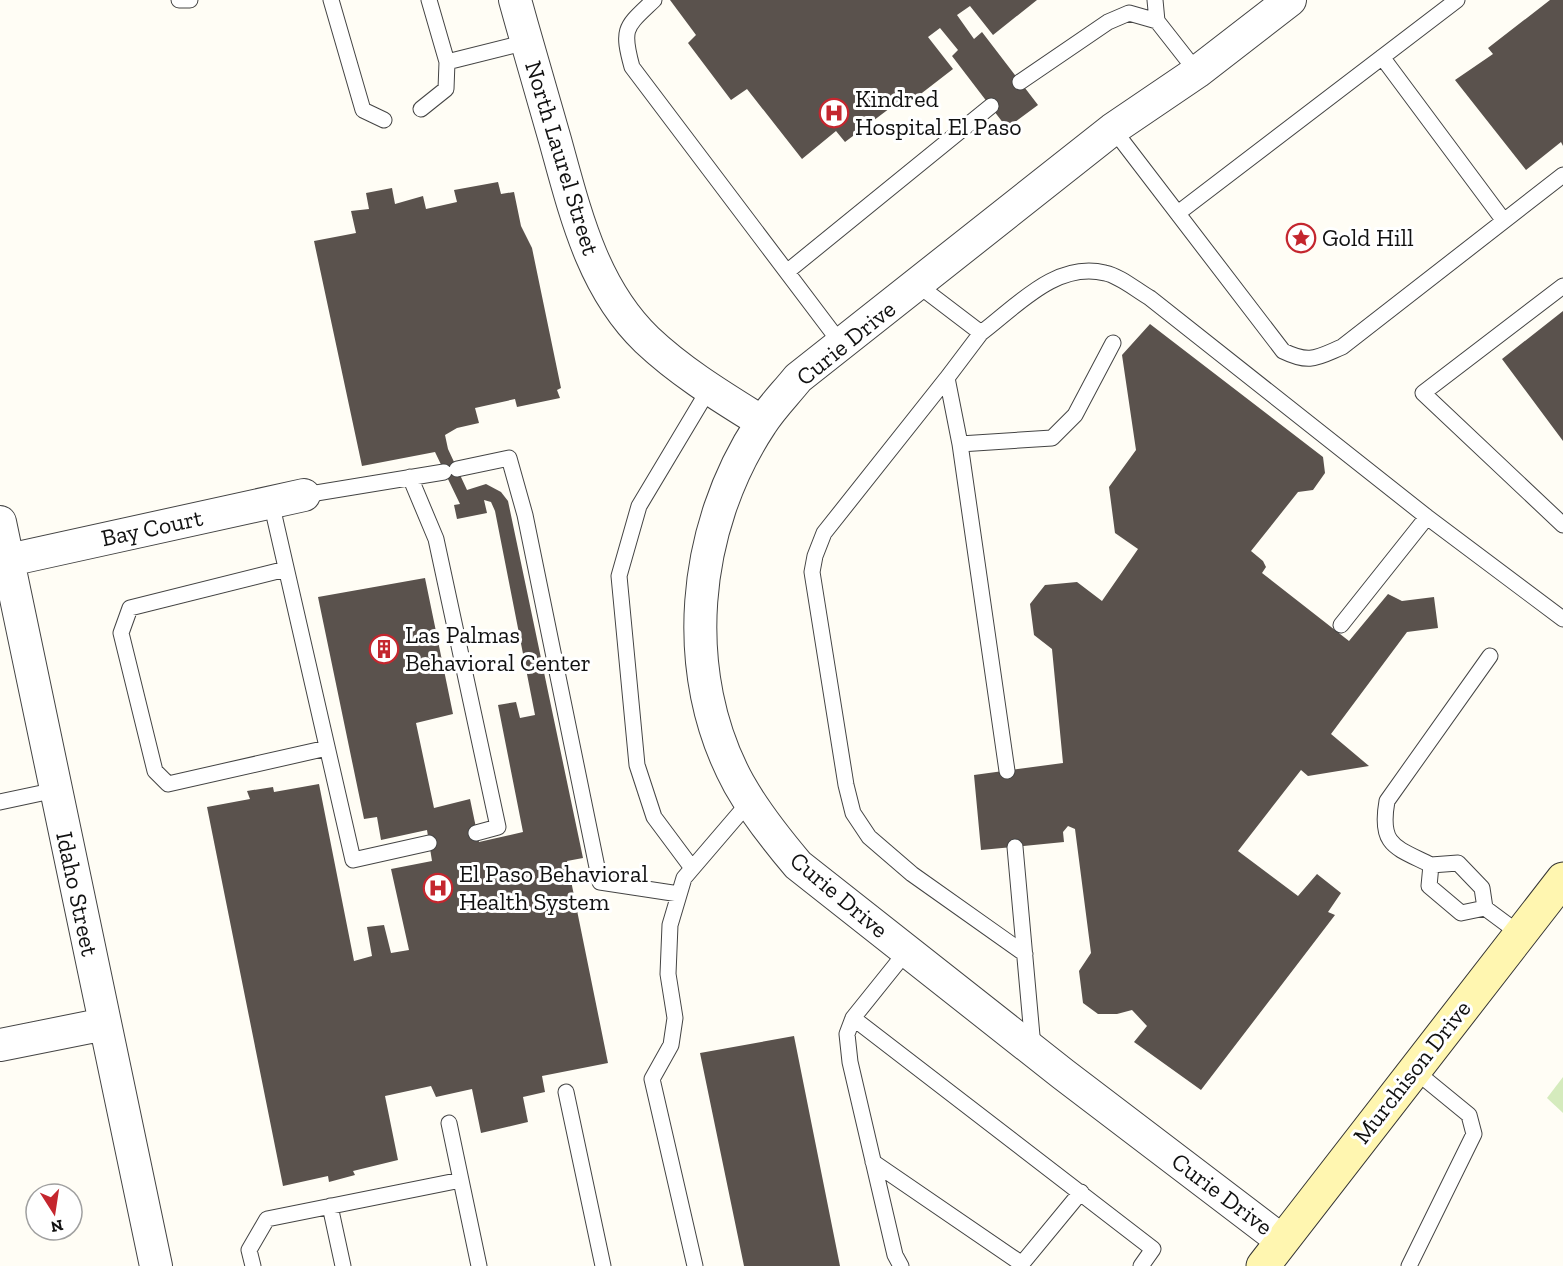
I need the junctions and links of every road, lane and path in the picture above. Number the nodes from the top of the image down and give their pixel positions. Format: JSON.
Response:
{"nodes":[{"id":1,"x":179,"y":0,"type":"edge"},
{"id":2,"x":190,"y":0,"type":"edge"},
{"id":3,"x":331,"y":0,"type":"edge"},
{"id":4,"x":429,"y":0,"type":"edge"},
{"id":5,"x":515,"y":0,"type":"edge"},
{"id":6,"x":654,"y":0,"type":"edge"},
{"id":7,"x":1155,"y":0,"type":"edge"},
{"id":8,"x":1290,"y":0,"type":"edge"},
{"id":9,"x":1457,"y":0,"type":"edge"},
{"id":10,"x":1158,"y":21,"type":"junction"},
{"id":11,"x":527,"y":42,"type":"junction"},
{"id":12,"x":1382,"y":57,"type":"junction"},
{"id":13,"x":447,"y":62,"type":"junction"},
{"id":14,"x":1197,"y":72,"type":"junction"},
{"id":15,"x":1020,"y":82,"type":"dead end"},
{"id":16,"x":991,"y":106,"type":"dead end"},
{"id":17,"x":421,"y":110,"type":"dead end"},
{"id":18,"x":384,"y":120,"type":"dead end"},
{"id":19,"x":1113,"y":129,"type":"junction"},
{"id":20,"x":1563,"y":175,"type":"edge"},
{"id":21,"x":1178,"y":213,"type":"junction"},
{"id":22,"x":1504,"y":221,"type":"junction"},
{"id":23,"x":788,"y":271,"type":"junction"},
{"id":24,"x":918,"y":285,"type":"junction"},
{"id":25,"x":1563,"y":286,"type":"edge"},
{"id":26,"x":981,"y":333,"type":"junction"},
{"id":27,"x":1113,"y":343,"type":"dead end"},
{"id":28,"x":842,"y":345,"type":"junction"},
{"id":29,"x":947,"y":378,"type":"junction"},
{"id":30,"x":709,"y":389,"type":"junction"},
{"id":31,"x":762,"y":422,"type":"junction"},
{"id":32,"x":960,"y":444,"type":"junction"},
{"id":33,"x":410,"y":477,"type":"junction"},
{"id":34,"x":304,"y":495,"type":"joint"},
{"id":35,"x":271,"y":502,"type":"junction"},
{"id":36,"x":1427,"y":517,"type":"junction"},
{"id":37,"x":0,"y":522,"type":"edge"},
{"id":38,"x":1563,"y":525,"type":"edge"},
{"id":39,"x":4,"y":561,"type":"edge"},
{"id":40,"x":286,"y":569,"type":"junction"},
{"id":41,"x":1563,"y":619,"type":"edge"},
{"id":42,"x":1341,"y":625,"type":"dead end"},
{"id":43,"x":1490,"y":656,"type":"dead end"},
{"id":44,"x":327,"y":748,"type":"junction"},
{"id":45,"x":1007,"y":771,"type":"dead end"},
{"id":46,"x":56,"y":790,"type":"junction"},
{"id":47,"x":750,"y":801,"type":"junction"},
{"id":48,"x":0,"y":802,"type":"edge"},
{"id":49,"x":476,"y":833,"type":"dead end"},
{"id":50,"x":429,"y":843,"type":"dead end"},
{"id":51,"x":1015,"y":847,"type":"dead end"},
{"id":52,"x":1431,"y":865,"type":"junction"},
{"id":53,"x":692,"y":868,"type":"junction"},
{"id":54,"x":1563,"y":879,"type":"edge"},
{"id":55,"x":679,"y":894,"type":"junction"},
{"id":56,"x":1485,"y":908,"type":"junction"},
{"id":57,"x":1520,"y":934,"type":"junction"},
{"id":58,"x":906,"y":952,"type":"junction"},
{"id":59,"x":1024,"y":954,"type":"junction"},
{"id":60,"x":853,"y":1018,"type":"junction"},
{"id":61,"x":105,"y":1024,"type":"junction"},
{"id":62,"x":0,"y":1046,"type":"edge"},
{"id":63,"x":1033,"y":1051,"type":"junction"},
{"id":64,"x":1414,"y":1070,"type":"junction"},
{"id":65,"x":566,"y":1092,"type":"dead end"},
{"id":66,"x":449,"y":1123,"type":"dead end"},
{"id":67,"x":873,"y":1162,"type":"junction"},
{"id":68,"x":461,"y":1180,"type":"junction"},
{"id":69,"x":1081,"y":1192,"type":"junction"},
{"id":70,"x":330,"y":1206,"type":"junction"},
{"id":71,"x":1281,"y":1240,"type":"junction"},
{"id":72,"x":1021,"y":1265,"type":"edge"},
{"id":73,"x":156,"y":1266,"type":"edge"},
{"id":74,"x":253,"y":1266,"type":"edge"},
{"id":75,"x":343,"y":1266,"type":"edge"},
{"id":76,"x":479,"y":1266,"type":"edge"},
{"id":77,"x":603,"y":1266,"type":"edge"},
{"id":78,"x":695,"y":1266,"type":"edge"},
{"id":79,"x":901,"y":1266,"type":"edge"},
{"id":80,"x":1141,"y":1266,"type":"edge"},
{"id":81,"x":1263,"y":1266,"type":"edge"},
{"id":82,"x":1409,"y":1266,"type":"edge"}],
"edges":[{"from":1,"to":2,"type":"lane"},
{"from":3,"to":18,"type":"lane"},
{"from":4,"to":13,"type":"lane"},
{"from":5,"to":11,"type":"street","name":"North Laurel Street"},
{"from":6,"to":23,"type":"lane"},
{"from":7,"to":10,"type":"lane"},
{"from":8,"to":14,"type":"street","name":"Curie Drive"},
{"from":9,"to":12,"type":"lane"},
{"from":10,"to":14,"type":"lane"},
{"from":10,"to":15,"type":"lane"},
{"from":11,"to":13,"type":"lane"},
{"from":11,"to":30,"type":"street","name":"North Laurel Street"},
{"from":12,"to":21,"type":"lane"},
{"from":12,"to":22,"type":"lane"},
{"from":13,"to":17,"type":"lane"},
{"from":14,"to":19,"type":"street","name":"Curie Drive"},
{"from":16,"to":23,"type":"lane"},
{"from":19,"to":21,"type":"lane"},
{"from":19,"to":24,"type":"street","name":"Curie Drive"},
{"from":20,"to":22,"type":"lane"},
{"from":21,"to":22,"type":"lane"},
{"from":23,"to":28,"type":"lane"},
{"from":24,"to":26,"type":"lane"},
{"from":24,"to":28,"type":"street","name":"Curie Drive"},
{"from":25,"to":38,"type":"lane"},
{"from":26,"to":29,"type":"lane"},
{"from":26,"to":36,"type":"lane"},
{"from":27,"to":32,"type":"lane"},
{"from":28,"to":31,"type":"street","name":"Curie Drive"},
{"from":29,"to":32,"type":"lane"},
{"from":29,"to":59,"type":"lane"},
{"from":30,"to":31,"type":"street","name":"North Laurel Street"},
{"from":30,"to":53,"type":"lane"},
{"from":31,"to":47,"type":"street","name":"Curie Drive"},
{"from":32,"to":45,"type":"lane"},
{"from":33,"to":34,"type":"lane"},
{"from":33,"to":49,"type":"lane"},
{"from":33,"to":55,"type":"lane"},
{"from":34,"to":35,"type":"street","name":"Bay Court"},
{"from":35,"to":39,"type":"street","name":"Bay Court"},
{"from":35,"to":40,"type":"lane"},
{"from":36,"to":41,"type":"lane"},
{"from":36,"to":42,"type":"lane"},
{"from":37,"to":39,"type":"street","name":"Idaho Street"},
{"from":39,"to":46,"type":"street","name":"Idaho Street"},
{"from":40,"to":44,"type":"lane"},
{"from":40,"to":44,"type":"lane"},
{"from":43,"to":52,"type":"lane"},
{"from":44,"to":50,"type":"lane"},
{"from":46,"to":48,"type":"lane"},
{"from":46,"to":61,"type":"street","name":"Idaho Street"},
{"from":47,"to":53,"type":"lane"},
{"from":47,"to":58,"type":"street","name":"Curie Drive"},
{"from":51,"to":59,"type":"lane"},
{"from":52,"to":56,"type":"lane"},
{"from":52,"to":56,"type":"lane"},
{"from":53,"to":55,"type":"lane"},
{"from":54,"to":57,"type":"main road","name":"Murchison Drive"},
{"from":55,"to":78,"type":"lane"},
{"from":56,"to":57,"type":"lane"},
{"from":57,"to":64,"type":"main road","name":"Murchison Drive"},
{"from":58,"to":60,"type":"lane"},
{"from":58,"to":63,"type":"street","name":"Curie Drive"},
{"from":59,"to":63,"type":"lane"},
{"from":60,"to":67,"type":"lane"},
{"from":60,"to":69,"type":"lane"},
{"from":61,"to":62,"type":"street"},
{"from":61,"to":73,"type":"street","name":"Idaho Street"},
{"from":63,"to":71,"type":"street","name":"Curie Drive"},
{"from":64,"to":71,"type":"main road","name":"Murchison Drive"},
{"from":64,"to":82,"type":"lane"},
{"from":65,"to":77,"type":"lane"},
{"from":66,"to":68,"type":"lane"},
{"from":67,"to":72,"type":"lane"},
{"from":67,"to":79,"type":"lane"},
{"from":68,"to":70,"type":"lane"},
{"from":68,"to":76,"type":"lane"},
{"from":69,"to":72,"type":"lane"},
{"from":69,"to":80,"type":"lane"},
{"from":70,"to":74,"type":"lane"},
{"from":70,"to":75,"type":"lane"},
{"from":71,"to":81,"type":"main road","name":"Murchison Drive"}]}
